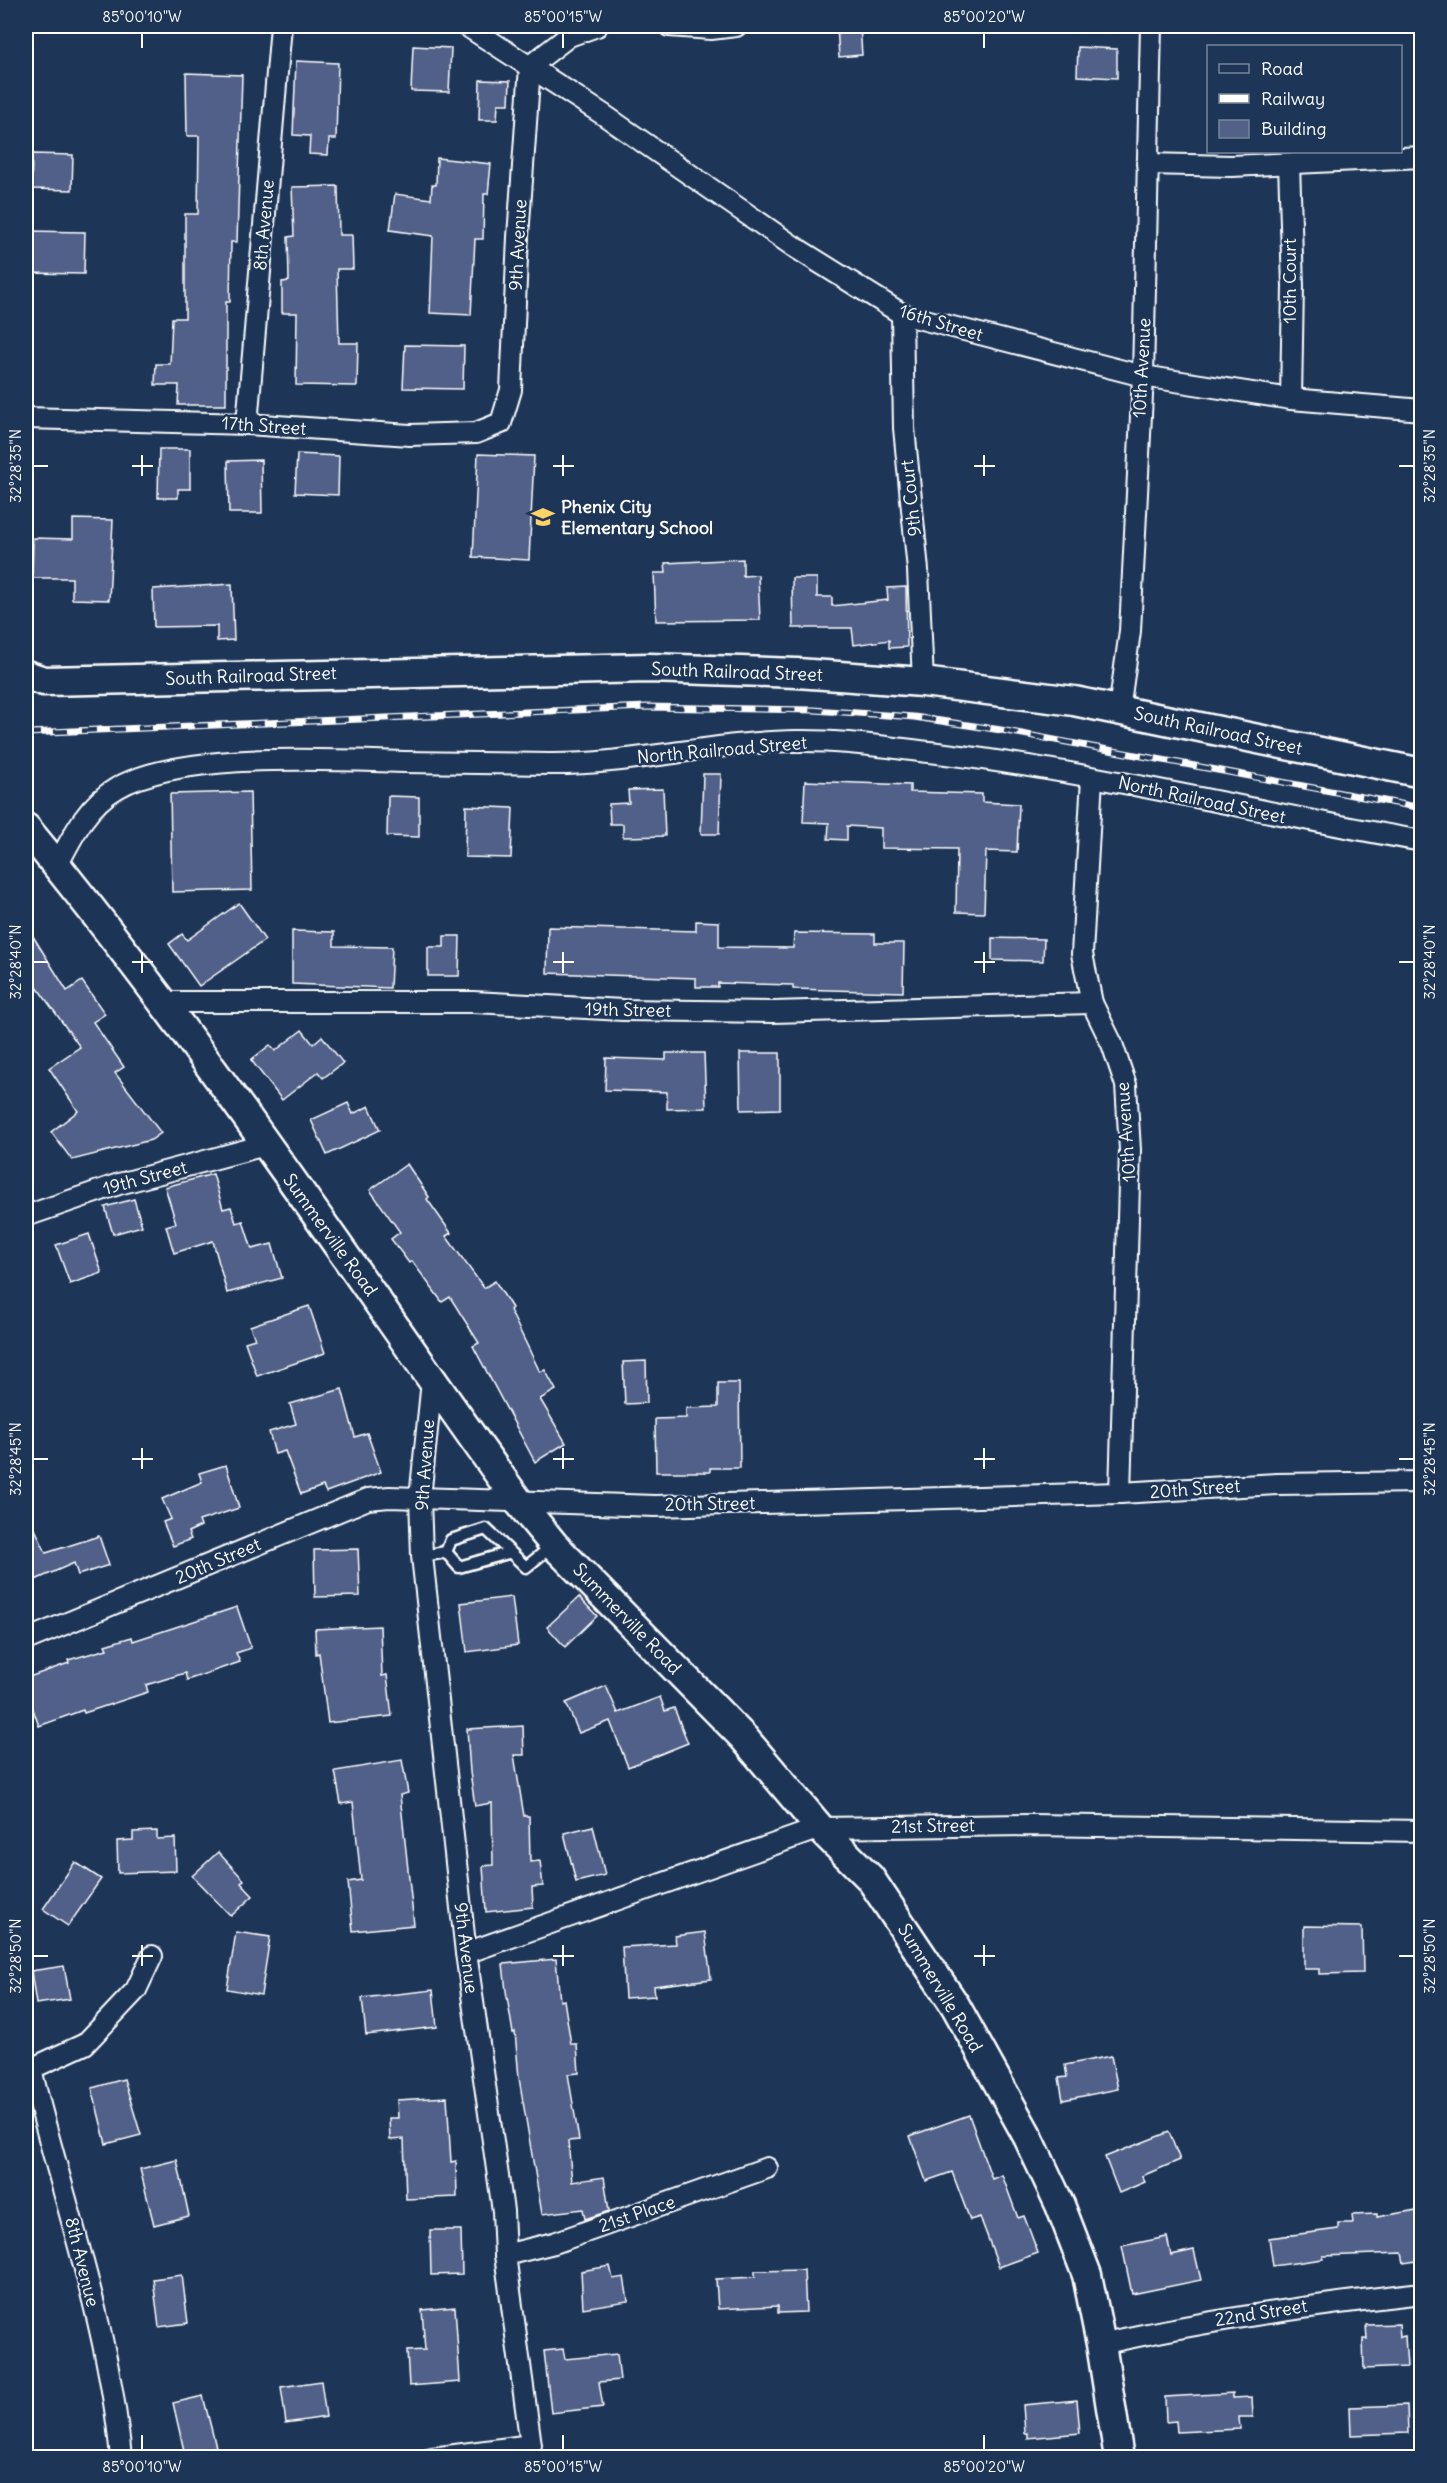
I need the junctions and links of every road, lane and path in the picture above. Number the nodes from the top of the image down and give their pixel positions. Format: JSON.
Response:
{"nodes":[{"id":1,"x":280,"y":26,"type":"edge"},
{"id":2,"x":467,"y":26,"type":"edge"},
{"id":3,"x":597,"y":26,"type":"edge"},
{"id":4,"x":669,"y":26,"type":"edge"},
{"id":5,"x":736,"y":26,"type":"edge"},
{"id":6,"x":1151,"y":26,"type":"edge"},
{"id":7,"x":530,"y":66,"type":"junction"},
{"id":8,"x":1422,"y":157,"type":"edge"},
{"id":9,"x":1147,"y":164,"type":"junction"},
{"id":10,"x":1289,"y":164,"type":"junction"},
{"id":11,"x":902,"y":314,"type":"junction"},
{"id":12,"x":1143,"y":376,"type":"junction"},
{"id":13,"x":1291,"y":399,"type":"junction"},
{"id":14,"x":1422,"y":410,"type":"edge"},
{"id":15,"x":26,"y":418,"type":"edge"},
{"id":16,"x":501,"y":423,"type":"joint"},
{"id":17,"x":247,"y":424,"type":"junction"},
{"id":18,"x":35,"y":678,"type":"edge"},
{"id":19,"x":923,"y":682,"type":"junction"},
{"id":20,"x":1119,"y":710,"type":"junction"},
{"id":21,"x":1422,"y":773,"type":"edge"},
{"id":22,"x":1092,"y":778,"type":"junction"},
{"id":23,"x":26,"y":828,"type":"edge"},
{"id":24,"x":1422,"y":841,"type":"edge"},
{"id":25,"x":57,"y":866,"type":"junction"},
{"id":26,"x":164,"y":1002,"type":"junction"},
{"id":27,"x":1092,"y":1003,"type":"junction"},
{"id":28,"x":266,"y":1145,"type":"junction"},
{"id":29,"x":26,"y":1215,"type":"edge"},
{"id":30,"x":432,"y":1381,"type":"junction"},
{"id":31,"x":1422,"y":1482,"type":"edge"},
{"id":32,"x":1120,"y":1493,"type":"junction"},
{"id":33,"x":420,"y":1498,"type":"junction"},
{"id":34,"x":518,"y":1501,"type":"junction"},
{"id":35,"x":554,"y":1545,"type":"junction"},
{"id":36,"x":446,"y":1552,"type":"junction"},
{"id":37,"x":508,"y":1553,"type":"junction"},
{"id":38,"x":422,"y":1556,"type":"junction"},
{"id":39,"x":26,"y":1640,"type":"edge"},
{"id":40,"x":820,"y":1828,"type":"junction"},
{"id":41,"x":1422,"y":1831,"type":"edge"},
{"id":42,"x":466,"y":1953,"type":"junction"},
{"id":43,"x":152,"y":1956,"type":"dead end"},
{"id":44,"x":28,"y":2070,"type":"edge"},
{"id":45,"x":767,"y":2168,"type":"dead end"},
{"id":46,"x":505,"y":2255,"type":"junction"},
{"id":47,"x":1422,"y":2293,"type":"edge"},
{"id":48,"x":1101,"y":2344,"type":"junction"},
{"id":49,"x":469,"y":2454,"type":"edge"},
{"id":50,"x":121,"y":2457,"type":"edge"},
{"id":51,"x":432,"y":2457,"type":"edge"},
{"id":52,"x":1119,"y":2457,"type":"edge"}],
"edges":[{"from":1,"to":17,"type":"street","name":"8th Avenue"},
{"from":2,"to":7,"type":"street","name":"16th Street"},
{"from":3,"to":7,"type":"street"},
{"from":4,"to":5,"type":"street"},
{"from":6,"to":9,"type":"street","name":"10th Avenue"},
{"from":7,"to":11,"type":"street","name":"16th Street"},
{"from":7,"to":16,"type":"street","name":"9th Avenue"},
{"from":8,"to":10,"type":"street"},
{"from":9,"to":10,"type":"street"},
{"from":9,"to":12,"type":"street","name":"10th Avenue"},
{"from":10,"to":13,"type":"street","name":"10th Court"},
{"from":11,"to":12,"type":"street","name":"16th Street"},
{"from":11,"to":19,"type":"street","name":"9th Court"},
{"from":12,"to":13,"type":"street","name":"16th Street"},
{"from":12,"to":20,"type":"street","name":"10th Avenue"},
{"from":13,"to":14,"type":"street","name":"16th Street"},
{"from":15,"to":17,"type":"street","name":"17th Street"},
{"from":16,"to":17,"type":"street","name":"17th Street"},
{"from":18,"to":19,"type":"main road","name":"South Railroad Street"},
{"from":19,"to":20,"type":"main road","name":"South Railroad Street"},
{"from":20,"to":21,"type":"main road","name":"South Railroad Street"},
{"from":22,"to":24,"type":"street","name":"North Railroad Street"},
{"from":22,"to":25,"type":"street","name":"North Railroad Street"},
{"from":22,"to":27,"type":"street","name":"10th Avenue"},
{"from":23,"to":25,"type":"main road","name":"Summerville Road"},
{"from":25,"to":26,"type":"main road","name":"Summerville Road"},
{"from":26,"to":27,"type":"street","name":"19th Street"},
{"from":26,"to":28,"type":"main road","name":"Summerville Road"},
{"from":27,"to":32,"type":"street","name":"10th Avenue"},
{"from":28,"to":29,"type":"street","name":"19th Street"},
{"from":28,"to":30,"type":"main road","name":"Summerville Road"},
{"from":30,"to":33,"type":"street","name":"9th Avenue"},
{"from":30,"to":34,"type":"main road","name":"Summerville Road"},
{"from":31,"to":32,"type":"street","name":"20th Street"},
{"from":32,"to":34,"type":"street","name":"20th Street"},
{"from":33,"to":34,"type":"street","name":"20th Street"},
{"from":33,"to":38,"type":"street","name":"9th Avenue"},
{"from":33,"to":39,"type":"street","name":"20th Street"},
{"from":34,"to":35,"type":"main road","name":"Summerville Road"},
{"from":35,"to":37,"type":"lane"},
{"from":35,"to":40,"type":"main road","name":"Summerville Road"},
{"from":36,"to":37,"type":"lane"},
{"from":36,"to":37,"type":"lane"},
{"from":36,"to":38,"type":"lane"},
{"from":38,"to":42,"type":"street","name":"9th Avenue"},
{"from":40,"to":41,"type":"street","name":"21st Street"},
{"from":40,"to":42,"type":"street","name":"21st Street"},
{"from":40,"to":48,"type":"main road","name":"Summerville Road"},
{"from":42,"to":46,"type":"street","name":"9th Avenue"},
{"from":43,"to":44,"type":"street"},
{"from":44,"to":50,"type":"street","name":"8th Avenue"},
{"from":45,"to":46,"type":"street","name":"21st Place"},
{"from":46,"to":49,"type":"street","name":"9th Avenue"},
{"from":47,"to":48,"type":"street","name":"22nd Street"},
{"from":48,"to":52,"type":"main road","name":"Summerville Road"},
{"from":49,"to":51,"type":"street"}]}
